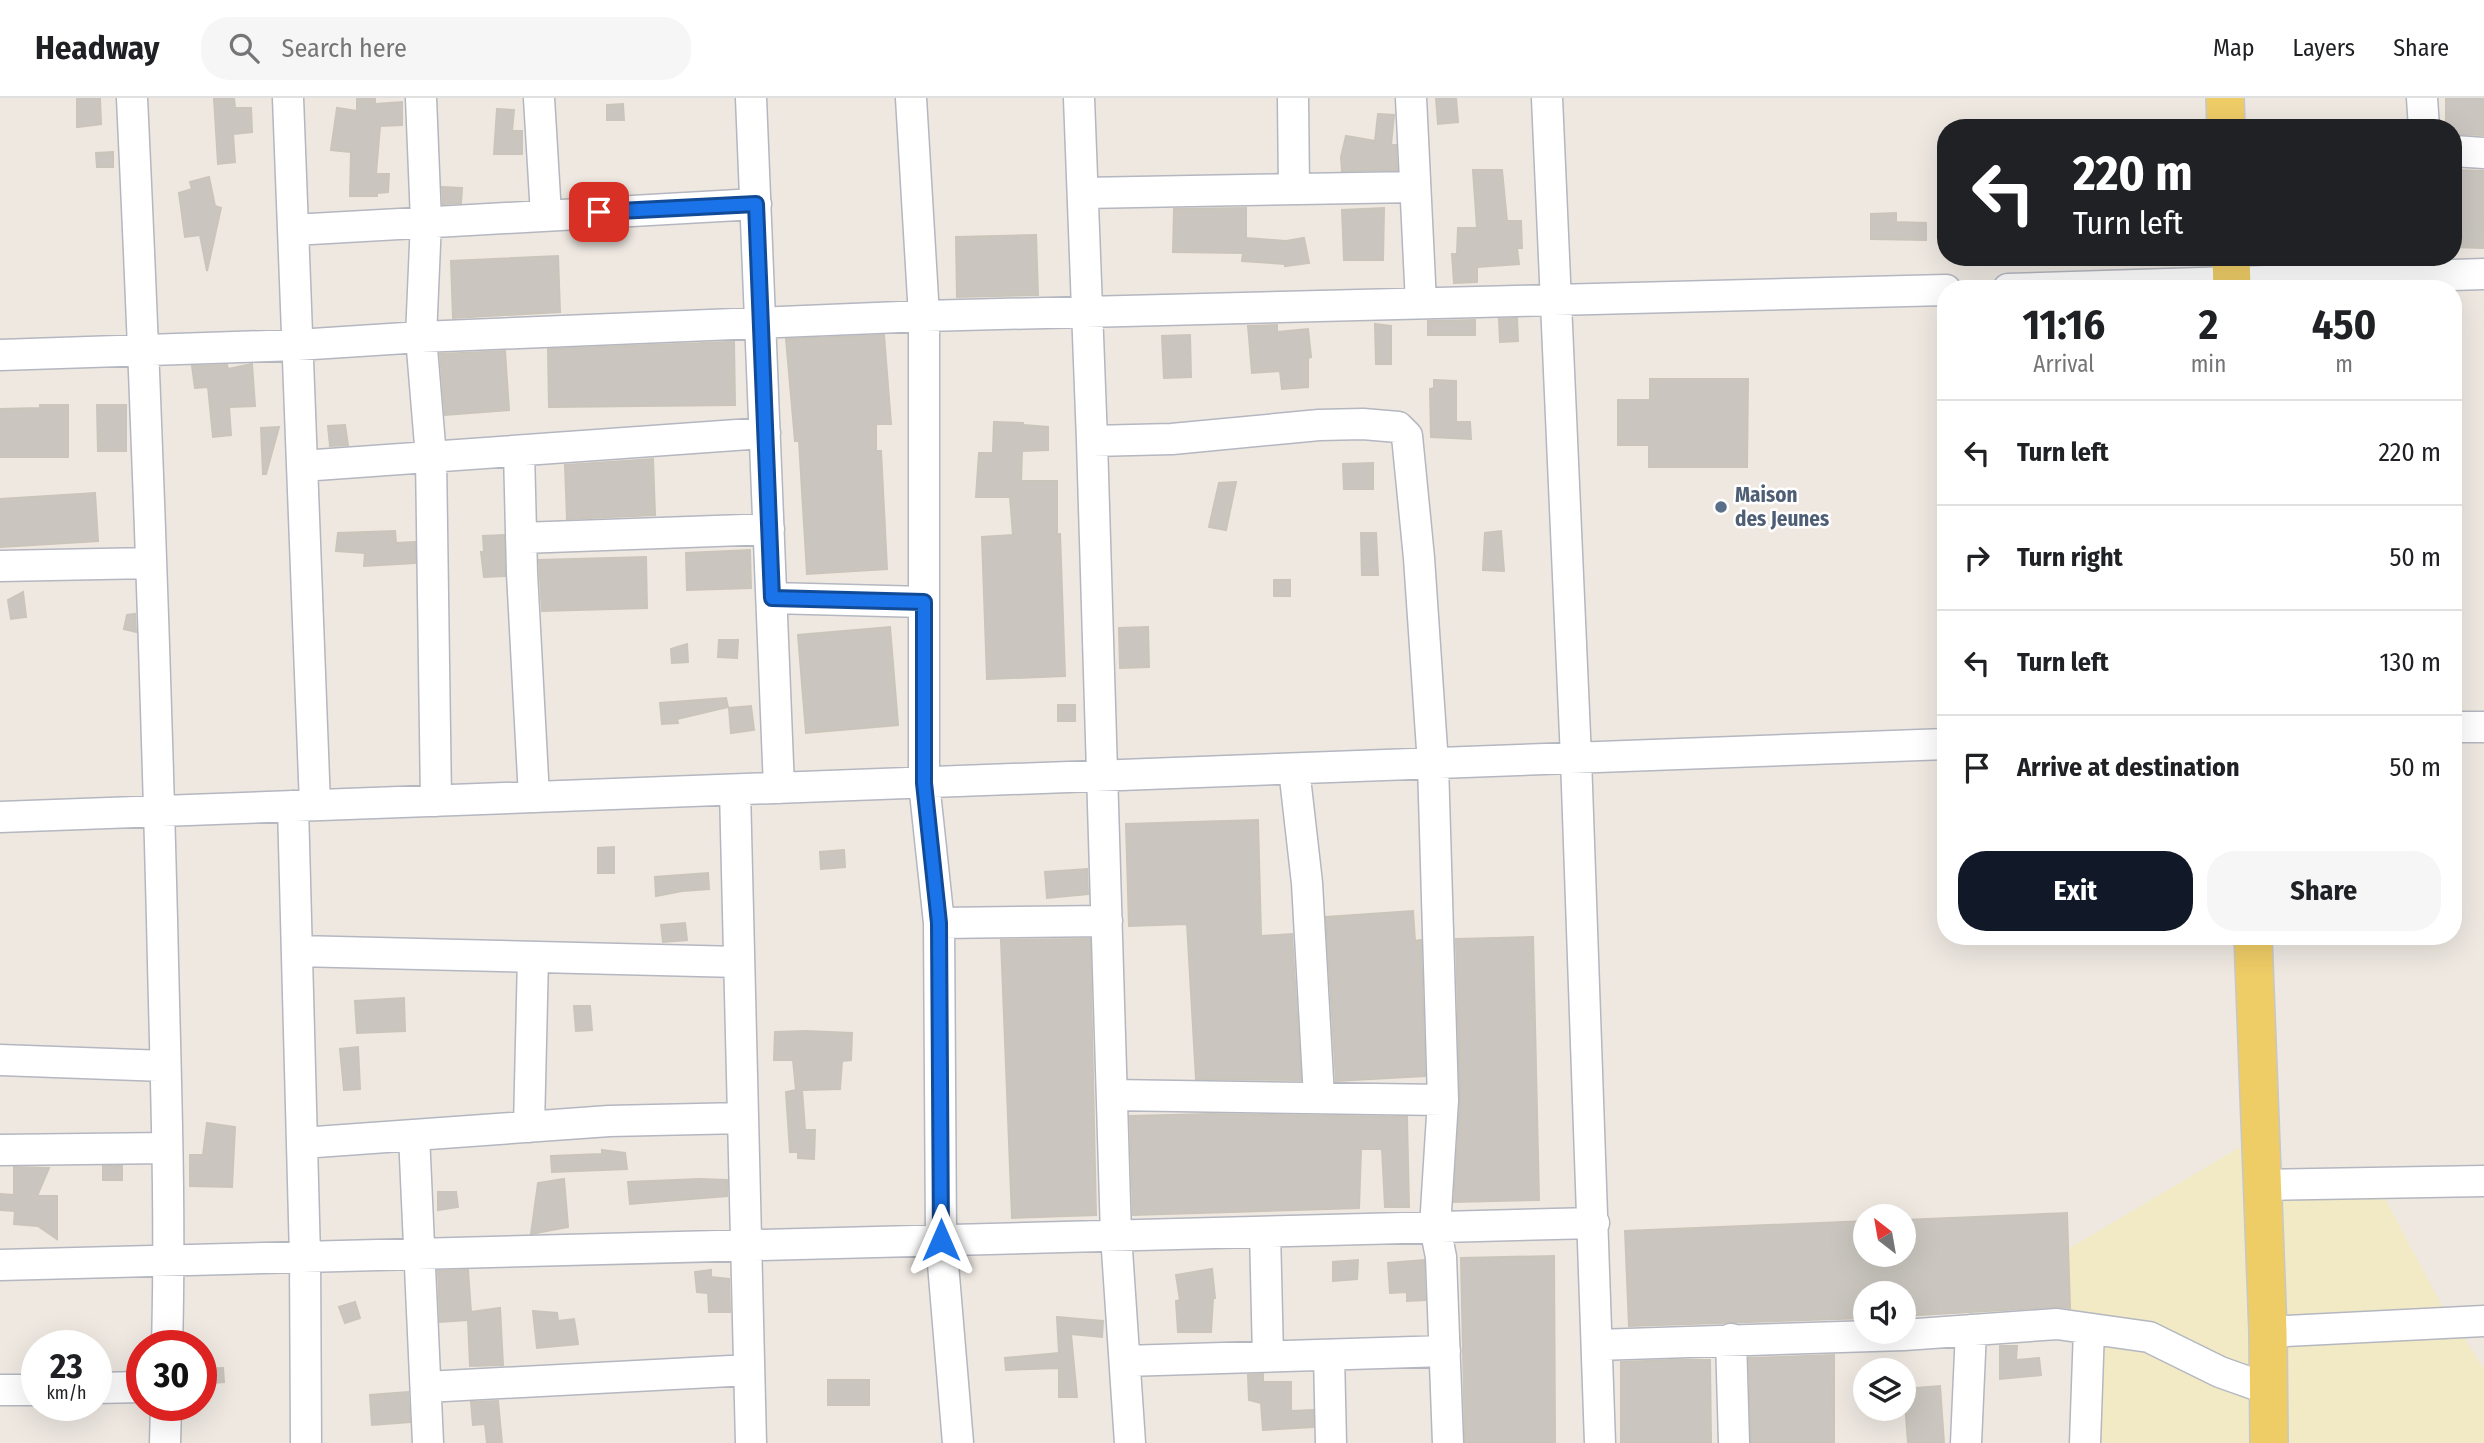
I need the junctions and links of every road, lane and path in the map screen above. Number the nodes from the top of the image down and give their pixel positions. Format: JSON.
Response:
{"nodes":[{"id":1,"x":132,"y":98,"type":"edge"},
{"id":2,"x":288,"y":98,"type":"edge"},
{"id":3,"x":421,"y":98,"type":"edge"},
{"id":4,"x":539,"y":98,"type":"edge"},
{"id":5,"x":751,"y":98,"type":"edge"},
{"id":6,"x":911,"y":98,"type":"edge"},
{"id":7,"x":1079,"y":98,"type":"edge"},
{"id":8,"x":1293,"y":98,"type":"edge"},
{"id":9,"x":1411,"y":98,"type":"edge"},
{"id":10,"x":1547,"y":98,"type":"edge"},
{"id":11,"x":2225,"y":98,"type":"edge"},
{"id":12,"x":2422,"y":98,"type":"edge"},
{"id":13,"x":2226,"y":119,"type":"edge"},
{"id":14,"x":2423,"y":119,"type":"edge"},
{"id":15,"x":2462,"y":152,"type":"edge"},
{"id":16,"x":2484,"y":153,"type":"edge"},
{"id":17,"x":1415,"y":187,"type":"junction"},
{"id":18,"x":1294,"y":190,"type":"junction"},
{"id":19,"x":1083,"y":193,"type":"junction"},
{"id":20,"x":756,"y":204,"type":"junction"},
{"id":21,"x":547,"y":215,"type":"junction"},
{"id":22,"x":426,"y":221,"type":"junction"},
{"id":23,"x":293,"y":230,"type":"junction"},
{"id":24,"x":2420,"y":267,"type":"edge"},
{"id":25,"x":2484,"y":274,"type":"edge"},
{"id":26,"x":2231,"y":276,"type":"edge"},
{"id":27,"x":2162,"y":280,"type":"edge"},
{"id":28,"x":1937,"y":290,"type":"edge"},
{"id":29,"x":1555,"y":300,"type":"junction"},
{"id":30,"x":1421,"y":303,"type":"junction"},
{"id":31,"x":1088,"y":312,"type":"junction"},
{"id":32,"x":924,"y":316,"type":"junction"},
{"id":33,"x":761,"y":324,"type":"junction"},
{"id":34,"x":421,"y":337,"type":"junction"},
{"id":35,"x":297,"y":345,"type":"junction"},
{"id":36,"x":144,"y":350,"type":"junction"},
{"id":37,"x":0,"y":355,"type":"edge"},
{"id":38,"x":765,"y":433,"type":"junction"},
{"id":39,"x":1092,"y":441,"type":"junction"},
{"id":40,"x":519,"y":451,"type":"junction"},
{"id":41,"x":431,"y":457,"type":"junction"},
{"id":42,"x":302,"y":466,"type":"junction"},
{"id":43,"x":769,"y":529,"type":"junction"},
{"id":44,"x":521,"y":538,"type":"junction"},
{"id":45,"x":151,"y":563,"type":"junction"},
{"id":46,"x":0,"y":566,"type":"edge"},
{"id":47,"x":772,"y":598,"type":"junction"},
{"id":48,"x":924,"y":602,"type":"junction"},
{"id":49,"x":2462,"y":727,"type":"edge"},
{"id":50,"x":2484,"y":727,"type":"edge"},
{"id":51,"x":1937,"y":744,"type":"edge"},
{"id":52,"x":1576,"y":758,"type":"junction"},
{"id":53,"x":1433,"y":764,"type":"junction"},
{"id":54,"x":1294,"y":769,"type":"junction"},
{"id":55,"x":1103,"y":776,"type":"junction"},
{"id":56,"x":924,"y":783,"type":"junction"},
{"id":57,"x":779,"y":788,"type":"junction"},
{"id":58,"x":735,"y":790,"type":"junction"},
{"id":59,"x":534,"y":797,"type":"junction"},
{"id":60,"x":436,"y":801,"type":"junction"},
{"id":61,"x":304,"y":806,"type":"junction"},
{"id":62,"x":159,"y":811,"type":"junction"},
{"id":63,"x":0,"y":817,"type":"edge"},
{"id":64,"x":1107,"y":920,"type":"junction"},
{"id":65,"x":939,"y":923,"type":"junction"},
{"id":66,"x":2253,"y":945,"type":"edge"},
{"id":67,"x":297,"y":951,"type":"junction"},
{"id":68,"x":533,"y":957,"type":"junction"},
{"id":69,"x":739,"y":962,"type":"junction"},
{"id":70,"x":0,"y":1060,"type":"edge"},
{"id":71,"x":165,"y":1066,"type":"junction"},
{"id":72,"x":1112,"y":1095,"type":"junction"},
{"id":73,"x":1319,"y":1097,"type":"junction"},
{"id":74,"x":1443,"y":1100,"type":"junction"},
{"id":75,"x":743,"y":1118,"type":"junction"},
{"id":76,"x":529,"y":1127,"type":"junction"},
{"id":77,"x":414,"y":1135,"type":"junction"},
{"id":78,"x":302,"y":1143,"type":"junction"},
{"id":79,"x":167,"y":1148,"type":"junction"},
{"id":80,"x":0,"y":1150,"type":"edge"},
{"id":81,"x":2484,"y":1181,"type":"edge"},
{"id":82,"x":2262,"y":1185,"type":"junction"},
{"id":83,"x":1594,"y":1223,"type":"junction"},
{"id":84,"x":1435,"y":1227,"type":"junction"},
{"id":85,"x":1265,"y":1231,"type":"junction"},
{"id":86,"x":1116,"y":1236,"type":"junction"},
{"id":87,"x":941,"y":1240,"type":"junction"},
{"id":88,"x":746,"y":1245,"type":"junction"},
{"id":89,"x":418,"y":1254,"type":"junction"},
{"id":90,"x":305,"y":1257,"type":"junction"},
{"id":91,"x":169,"y":1261,"type":"junction"},
{"id":92,"x":0,"y":1265,"type":"edge"},
{"id":93,"x":2484,"y":1321,"type":"edge"},
{"id":94,"x":2089,"y":1329,"type":"junction"},
{"id":95,"x":167,"y":1330,"type":"edge"},
{"id":96,"x":1971,"y":1330,"type":"junction"},
{"id":97,"x":2268,"y":1332,"type":"junction"},
{"id":98,"x":1731,"y":1339,"type":"junction"},
{"id":99,"x":1597,"y":1345,"type":"junction"},
{"id":100,"x":1445,"y":1351,"type":"junction"},
{"id":101,"x":1329,"y":1354,"type":"junction"},
{"id":102,"x":1268,"y":1356,"type":"junction"},
{"id":103,"x":1125,"y":1361,"type":"junction"},
{"id":104,"x":749,"y":1370,"type":"junction"},
{"id":105,"x":426,"y":1387,"type":"junction"},
{"id":106,"x":2268,"y":1389,"type":"junction"},
{"id":107,"x":0,"y":1390,"type":"edge"},
{"id":108,"x":21,"y":1390,"type":"edge"},
{"id":109,"x":166,"y":1421,"type":"edge"},
{"id":110,"x":165,"y":1443,"type":"edge"},
{"id":111,"x":306,"y":1443,"type":"edge"},
{"id":112,"x":428,"y":1443,"type":"edge"},
{"id":113,"x":751,"y":1443,"type":"edge"},
{"id":114,"x":958,"y":1443,"type":"edge"},
{"id":115,"x":1130,"y":1443,"type":"edge"},
{"id":116,"x":1331,"y":1443,"type":"edge"},
{"id":117,"x":1448,"y":1443,"type":"edge"},
{"id":118,"x":1600,"y":1443,"type":"edge"},
{"id":119,"x":1734,"y":1443,"type":"edge"},
{"id":120,"x":1966,"y":1443,"type":"edge"},
{"id":121,"x":2085,"y":1443,"type":"edge"},
{"id":122,"x":2269,"y":1443,"type":"edge"}],
"edges":[{"from":1,"to":36,"type":"street"},
{"from":2,"to":23,"type":"street"},
{"from":3,"to":22,"type":"street"},
{"from":4,"to":21,"type":"street"},
{"from":5,"to":20,"type":"street"},
{"from":6,"to":32,"type":"street"},
{"from":7,"to":19,"type":"street"},
{"from":8,"to":18,"type":"street"},
{"from":9,"to":17,"type":"street"},
{"from":10,"to":29,"type":"street"},
{"from":11,"to":13,"type":"main road"},
{"from":12,"to":14,"type":"street"},
{"from":15,"to":16,"type":"street"},
{"from":17,"to":18,"type":"street"},
{"from":17,"to":30,"type":"street"},
{"from":18,"to":19,"type":"street"},
{"from":19,"to":31,"type":"street"},
{"from":20,"to":21,"type":"street"},
{"from":20,"to":33,"type":"street"},
{"from":21,"to":22,"type":"street"},
{"from":22,"to":23,"type":"street"},
{"from":22,"to":34,"type":"street"},
{"from":23,"to":35,"type":"street"},
{"from":24,"to":25,"type":"street"},
{"from":24,"to":26,"type":"street"},
{"from":26,"to":27,"type":"street"},
{"from":28,"to":29,"type":"street"},
{"from":29,"to":30,"type":"street"},
{"from":29,"to":52,"type":"street"},
{"from":30,"to":31,"type":"street"},
{"from":31,"to":32,"type":"street"},
{"from":31,"to":39,"type":"street"},
{"from":32,"to":33,"type":"street"},
{"from":32,"to":48,"type":"street"},
{"from":33,"to":34,"type":"street"},
{"from":33,"to":38,"type":"street"},
{"from":34,"to":35,"type":"street"},
{"from":34,"to":41,"type":"street"},
{"from":35,"to":36,"type":"street"},
{"from":35,"to":42,"type":"street"},
{"from":36,"to":37,"type":"street"},
{"from":36,"to":45,"type":"street"},
{"from":38,"to":40,"type":"street"},
{"from":38,"to":43,"type":"street"},
{"from":39,"to":53,"type":"street"},
{"from":39,"to":55,"type":"street"},
{"from":40,"to":41,"type":"street"},
{"from":40,"to":44,"type":"street"},
{"from":41,"to":42,"type":"street"},
{"from":41,"to":60,"type":"street"},
{"from":42,"to":61,"type":"street"},
{"from":43,"to":44,"type":"street"},
{"from":43,"to":47,"type":"street"},
{"from":44,"to":59,"type":"street"},
{"from":45,"to":46,"type":"street"},
{"from":45,"to":62,"type":"street"},
{"from":47,"to":48,"type":"street"},
{"from":47,"to":57,"type":"street"},
{"from":48,"to":56,"type":"street"},
{"from":49,"to":50,"type":"street"},
{"from":51,"to":52,"type":"street"},
{"from":52,"to":53,"type":"street"},
{"from":52,"to":83,"type":"street"},
{"from":53,"to":54,"type":"street"},
{"from":53,"to":74,"type":"street"},
{"from":54,"to":55,"type":"street"},
{"from":54,"to":73,"type":"street"},
{"from":55,"to":56,"type":"street"},
{"from":55,"to":64,"type":"street"},
{"from":56,"to":57,"type":"street"},
{"from":56,"to":65,"type":"street"},
{"from":57,"to":58,"type":"street"},
{"from":58,"to":59,"type":"street"},
{"from":58,"to":69,"type":"street"},
{"from":59,"to":60,"type":"street"},
{"from":60,"to":61,"type":"street"},
{"from":61,"to":62,"type":"street"},
{"from":61,"to":67,"type":"street"},
{"from":62,"to":63,"type":"street"},
{"from":62,"to":71,"type":"street"},
{"from":64,"to":65,"type":"street"},
{"from":64,"to":72,"type":"street"},
{"from":65,"to":87,"type":"street"},
{"from":66,"to":82,"type":"main road"},
{"from":67,"to":68,"type":"street"},
{"from":67,"to":78,"type":"street"},
{"from":68,"to":69,"type":"street"},
{"from":68,"to":76,"type":"street"},
{"from":69,"to":75,"type":"street"},
{"from":70,"to":71,"type":"street"},
{"from":71,"to":79,"type":"street"},
{"from":72,"to":73,"type":"street"},
{"from":72,"to":86,"type":"street"},
{"from":73,"to":74,"type":"street"},
{"from":74,"to":84,"type":"street"},
{"from":75,"to":76,"type":"street"},
{"from":75,"to":88,"type":"street"},
{"from":76,"to":77,"type":"street"},
{"from":77,"to":78,"type":"street"},
{"from":77,"to":89,"type":"street"},
{"from":78,"to":90,"type":"street"},
{"from":79,"to":80,"type":"street"},
{"from":79,"to":91,"type":"street"},
{"from":81,"to":82,"type":"street"},
{"from":82,"to":97,"type":"main road"},
{"from":83,"to":84,"type":"street"},
{"from":83,"to":99,"type":"street"},
{"from":84,"to":85,"type":"street"},
{"from":84,"to":100,"type":"street"},
{"from":85,"to":86,"type":"street"},
{"from":85,"to":102,"type":"street"},
{"from":86,"to":87,"type":"street"},
{"from":86,"to":103,"type":"street"},
{"from":87,"to":88,"type":"street"},
{"from":87,"to":114,"type":"street"},
{"from":88,"to":89,"type":"street"},
{"from":88,"to":104,"type":"street"},
{"from":89,"to":90,"type":"street"},
{"from":89,"to":105,"type":"street"},
{"from":90,"to":91,"type":"street"},
{"from":90,"to":111,"type":"street"},
{"from":91,"to":92,"type":"street"},
{"from":91,"to":95,"type":"street"},
{"from":93,"to":97,"type":"street"},
{"from":94,"to":96,"type":"street"},
{"from":94,"to":106,"type":"street"},
{"from":94,"to":121,"type":"street"},
{"from":96,"to":98,"type":"street"},
{"from":96,"to":120,"type":"street"},
{"from":97,"to":106,"type":"main road"},
{"from":98,"to":99,"type":"street"},
{"from":98,"to":119,"type":"street"},
{"from":99,"to":118,"type":"street"},
{"from":100,"to":101,"type":"street"},
{"from":100,"to":117,"type":"street"},
{"from":101,"to":102,"type":"street"},
{"from":101,"to":116,"type":"street"},
{"from":102,"to":103,"type":"street"},
{"from":103,"to":115,"type":"street"},
{"from":104,"to":105,"type":"street"},
{"from":104,"to":113,"type":"street"},
{"from":105,"to":112,"type":"street"},
{"from":106,"to":122,"type":"main road"},
{"from":107,"to":108,"type":"street"},
{"from":109,"to":110,"type":"street"}]}
